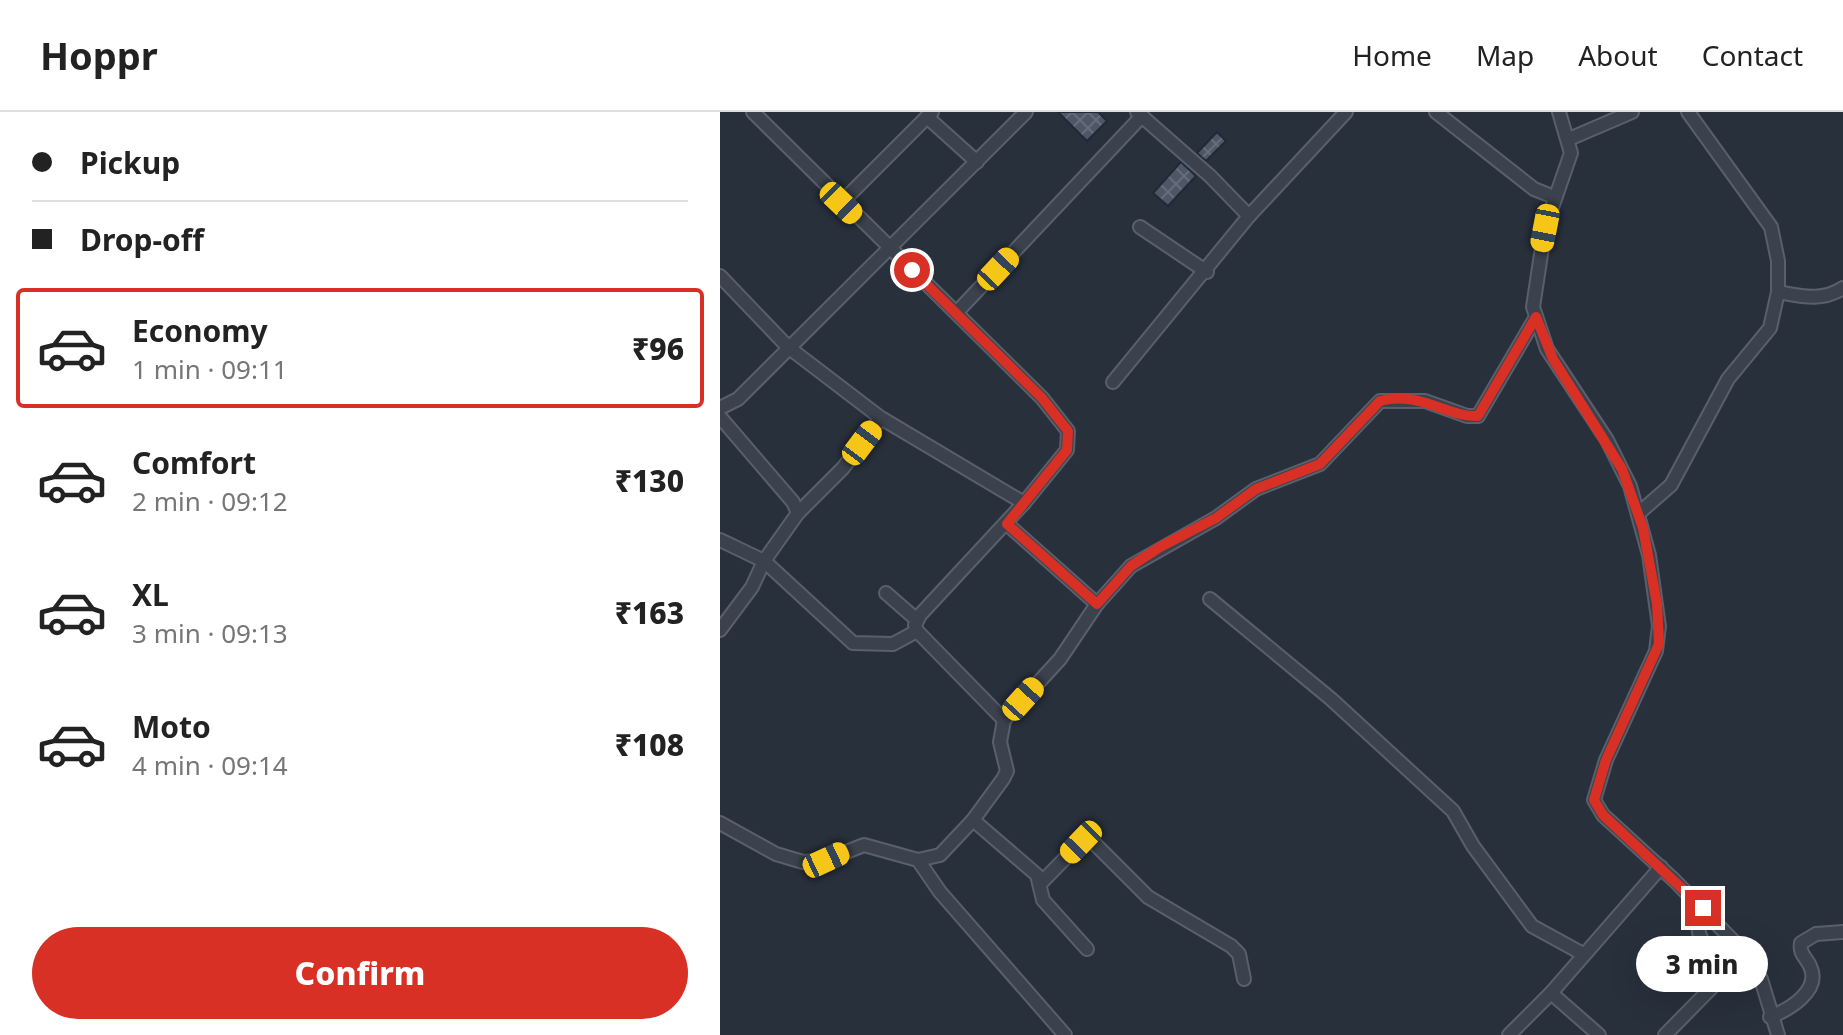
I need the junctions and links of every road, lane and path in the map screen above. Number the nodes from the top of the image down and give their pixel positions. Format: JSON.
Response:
{"nodes":[{"id":1,"x":755,"y":112,"type":"edge"},
{"id":2,"x":1026,"y":112,"type":"edge"},
{"id":3,"x":1346,"y":112,"type":"edge"},
{"id":4,"x":1436,"y":112,"type":"edge"},
{"id":5,"x":1559,"y":112,"type":"edge"},
{"id":6,"x":1632,"y":112,"type":"edge"},
{"id":7,"x":1688,"y":112,"type":"edge"},
{"id":8,"x":930,"y":114,"type":"edge"},
{"id":9,"x":1140,"y":114,"type":"edge"},
{"id":10,"x":1569,"y":139,"type":"junction"},
{"id":11,"x":977,"y":162,"type":"junction"},
{"id":12,"x":1554,"y":197,"type":"junction"},
{"id":13,"x":841,"y":203,"type":"junction"},
{"id":14,"x":1249,"y":216,"type":"junction"},
{"id":15,"x":1140,"y":227,"type":"dead end"},
{"id":16,"x":889,"y":249,"type":"junction"},
{"id":17,"x":1207,"y":272,"type":"junction"},
{"id":18,"x":720,"y":276,"type":"edge"},
{"id":19,"x":1843,"y":288,"type":"edge"},
{"id":20,"x":1778,"y":292,"type":"junction"},
{"id":21,"x":957,"y":312,"type":"junction"},
{"id":22,"x":1536,"y":317,"type":"junction"},
{"id":23,"x":788,"y":347,"type":"junction"},
{"id":24,"x":1113,"y":382,"type":"dead end"},
{"id":25,"x":720,"y":408,"type":"edge"},
{"id":26,"x":720,"y":417,"type":"edge"},
{"id":27,"x":881,"y":418,"type":"junction"},
{"id":28,"x":1024,"y":503,"type":"junction"},
{"id":29,"x":798,"y":513,"type":"junction"},
{"id":30,"x":1639,"y":513,"type":"junction"},
{"id":31,"x":1007,"y":524,"type":"junction"},
{"id":32,"x":720,"y":540,"type":"edge"},
{"id":33,"x":764,"y":561,"type":"junction"},
{"id":34,"x":886,"y":593,"type":"dead end"},
{"id":35,"x":1210,"y":599,"type":"dead end"},
{"id":36,"x":1097,"y":604,"type":"junction"},
{"id":37,"x":917,"y":625,"type":"junction"},
{"id":38,"x":720,"y":630,"type":"edge"},
{"id":39,"x":1004,"y":720,"type":"junction"},
{"id":40,"x":973,"y":820,"type":"junction"},
{"id":41,"x":720,"y":823,"type":"edge"},
{"id":42,"x":918,"y":860,"type":"junction"},
{"id":43,"x":1661,"y":867,"type":"junction"},
{"id":44,"x":1041,"y":883,"type":"junction"},
{"id":45,"x":1703,"y":908,"type":"junction"},
{"id":46,"x":1843,"y":932,"type":"edge"},
{"id":47,"x":1087,"y":949,"type":"dead end"},
{"id":48,"x":1583,"y":954,"type":"junction"},
{"id":49,"x":1244,"y":979,"type":"dead end"},
{"id":50,"x":1551,"y":993,"type":"junction"},
{"id":51,"x":1770,"y":1017,"type":"junction"},
{"id":52,"x":1065,"y":1035,"type":"edge"},
{"id":53,"x":1509,"y":1035,"type":"edge"},
{"id":54,"x":1599,"y":1035,"type":"edge"},
{"id":55,"x":1665,"y":1035,"type":"edge"},
{"id":56,"x":1778,"y":1035,"type":"edge"}],
"edges":[{"from":1,"to":13,"type":"street"},
{"from":2,"to":11,"type":"street"},
{"from":3,"to":14,"type":"street"},
{"from":4,"to":12,"type":"street"},
{"from":5,"to":10,"type":"street"},
{"from":6,"to":10,"type":"street"},
{"from":7,"to":20,"type":"street"},
{"from":8,"to":11,"type":"street"},
{"from":8,"to":13,"type":"street"},
{"from":9,"to":14,"type":"street"},
{"from":9,"to":21,"type":"street"},
{"from":10,"to":12,"type":"street"},
{"from":11,"to":16,"type":"street"},
{"from":12,"to":22,"type":"street"},
{"from":13,"to":16,"type":"street"},
{"from":14,"to":17,"type":"street"},
{"from":15,"to":17,"type":"street"},
{"from":16,"to":21,"type":"street"},
{"from":16,"to":23,"type":"street"},
{"from":17,"to":24,"type":"street"},
{"from":18,"to":23,"type":"street"},
{"from":19,"to":20,"type":"street"},
{"from":20,"to":30,"type":"street"},
{"from":21,"to":28,"type":"street"},
{"from":22,"to":30,"type":"street"},
{"from":22,"to":36,"type":"street"},
{"from":23,"to":25,"type":"street"},
{"from":23,"to":27,"type":"street"},
{"from":26,"to":29,"type":"street"},
{"from":27,"to":28,"type":"street"},
{"from":27,"to":29,"type":"street"},
{"from":28,"to":31,"type":"street"},
{"from":29,"to":33,"type":"street"},
{"from":30,"to":43,"type":"street"},
{"from":31,"to":36,"type":"street"},
{"from":31,"to":37,"type":"street"},
{"from":32,"to":33,"type":"street"},
{"from":33,"to":37,"type":"street"},
{"from":33,"to":38,"type":"street"},
{"from":34,"to":37,"type":"street"},
{"from":35,"to":48,"type":"street"},
{"from":36,"to":39,"type":"street"},
{"from":37,"to":39,"type":"street"},
{"from":39,"to":40,"type":"street"},
{"from":40,"to":42,"type":"street"},
{"from":40,"to":44,"type":"street"},
{"from":41,"to":42,"type":"street"},
{"from":42,"to":52,"type":"street"},
{"from":43,"to":45,"type":"street"},
{"from":43,"to":48,"type":"street"},
{"from":44,"to":47,"type":"street"},
{"from":44,"to":49,"type":"street"},
{"from":45,"to":51,"type":"street"},
{"from":45,"to":55,"type":"street"},
{"from":46,"to":51,"type":"street"},
{"from":48,"to":50,"type":"street"},
{"from":50,"to":53,"type":"street"},
{"from":50,"to":54,"type":"street"},
{"from":51,"to":56,"type":"street"}]}
